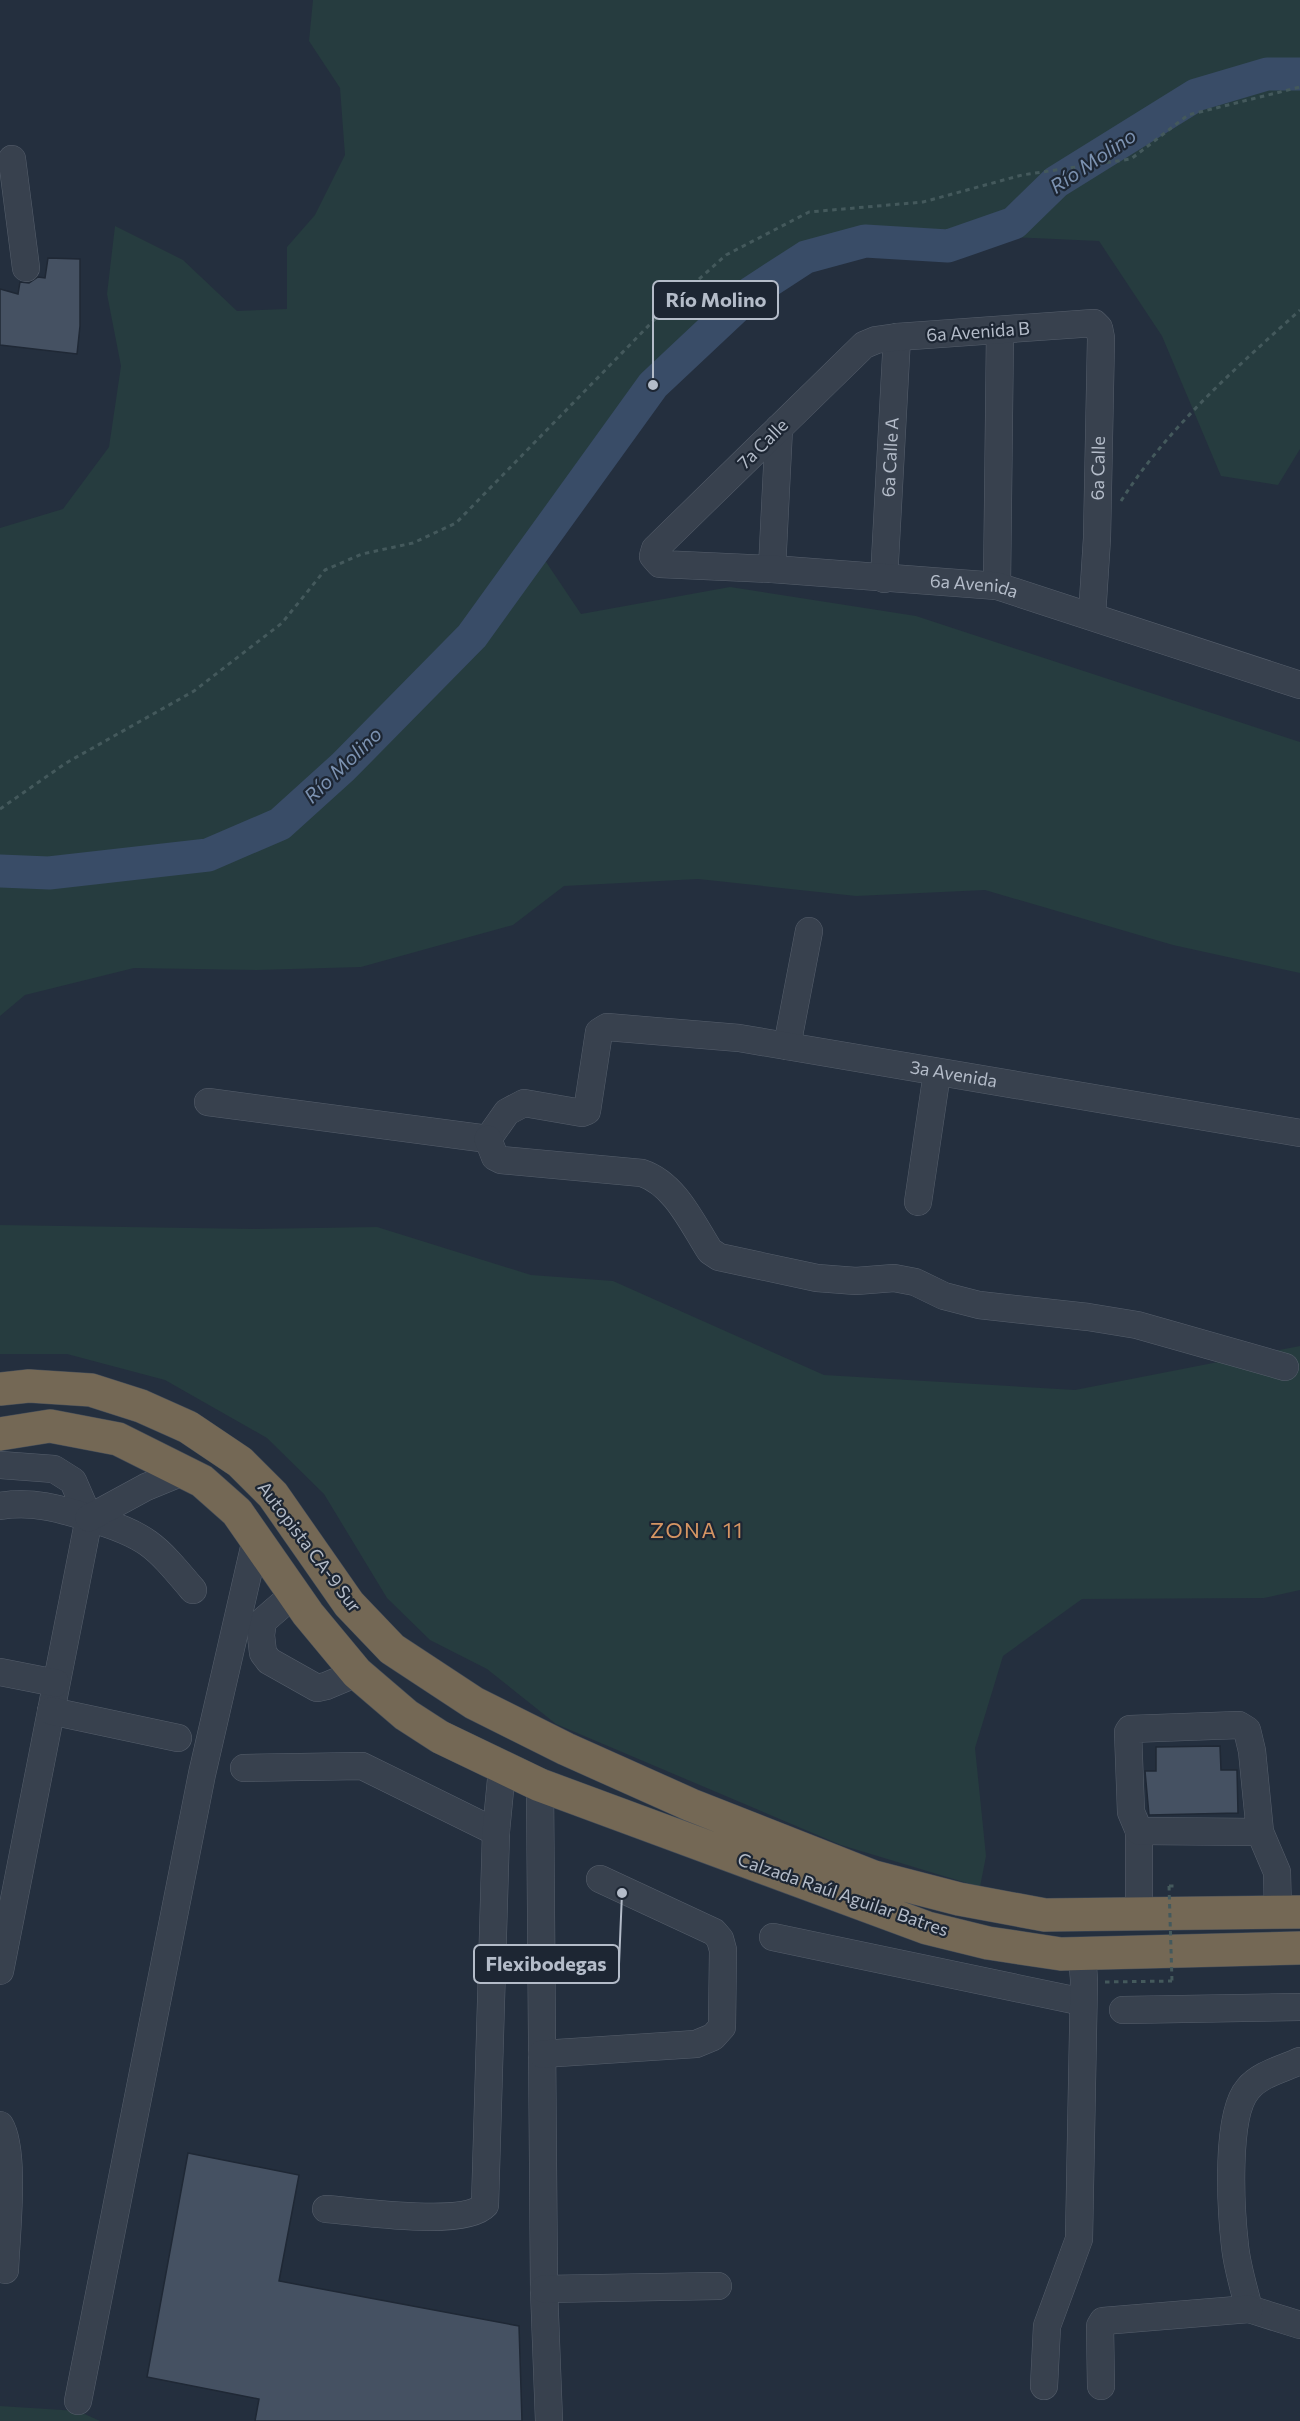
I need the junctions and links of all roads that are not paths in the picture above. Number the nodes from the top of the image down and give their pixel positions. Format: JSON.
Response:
{"nodes":[{"id":1,"x":12,"y":159,"type":"dead end"},
{"id":2,"x":10,"y":211,"type":"edge"},
{"id":3,"x":26,"y":268,"type":"dead end"},
{"id":4,"x":1094,"y":323,"type":"joint"},
{"id":5,"x":1000,"y":330,"type":"junction"},
{"id":6,"x":897,"y":337,"type":"junction"},
{"id":7,"x":864,"y":345,"type":"joint"},
{"id":8,"x":779,"y":428,"type":"junction"},
{"id":9,"x":662,"y":544,"type":"joint"},
{"id":10,"x":772,"y":569,"type":"junction"},
{"id":11,"x":884,"y":579,"type":"junction"},
{"id":12,"x":997,"y":586,"type":"junction"},
{"id":13,"x":1092,"y":616,"type":"junction"},
{"id":14,"x":1300,"y":685,"type":"edge"},
{"id":15,"x":808,"y":931,"type":"dead end"},
{"id":16,"x":787,"y":1046,"type":"junction"},
{"id":17,"x":937,"y":1073,"type":"junction"},
{"id":18,"x":208,"y":1102,"type":"dead end"},
{"id":19,"x":1300,"y":1133,"type":"edge"},
{"id":20,"x":488,"y":1139,"type":"junction"},
{"id":21,"x":918,"y":1202,"type":"dead end"},
{"id":22,"x":1284,"y":1367,"type":"dead end"},
{"id":23,"x":0,"y":1389,"type":"edge"},
{"id":24,"x":0,"y":1434,"type":"edge"},
{"id":25,"x":0,"y":1465,"type":"edge"},
{"id":26,"x":185,"y":1471,"type":"junction"},
{"id":27,"x":0,"y":1506,"type":"edge"},
{"id":28,"x":89,"y":1518,"type":"junction"},
{"id":29,"x":256,"y":1539,"type":"junction"},
{"id":30,"x":193,"y":1590,"type":"dead end"},
{"id":31,"x":294,"y":1594,"type":"junction"},
{"id":32,"x":0,"y":1672,"type":"edge"},
{"id":33,"x":357,"y":1673,"type":"junction"},
{"id":34,"x":56,"y":1683,"type":"junction"},
{"id":35,"x":51,"y":1711,"type":"junction"},
{"id":36,"x":178,"y":1738,"type":"dead end"},
{"id":37,"x":566,"y":1749,"type":"junction"},
{"id":38,"x":244,"y":1768,"type":"dead end"},
{"id":39,"x":502,"y":1769,"type":"junction"},
{"id":40,"x":540,"y":1785,"type":"junction"},
{"id":41,"x":1139,"y":1831,"type":"junction"},
{"id":42,"x":496,"y":1832,"type":"junction"},
{"id":43,"x":1260,"y":1832,"type":"junction"},
{"id":44,"x":600,"y":1879,"type":"dead end"},
{"id":45,"x":1289,"y":1912,"type":"edge"},
{"id":46,"x":1139,"y":1914,"type":"junction"},
{"id":47,"x":773,"y":1937,"type":"dead end"},
{"id":48,"x":1300,"y":1948,"type":"edge"},
{"id":49,"x":1082,"y":1954,"type":"junction"},
{"id":50,"x":0,"y":1971,"type":"edge"},
{"id":51,"x":1083,"y":2002,"type":"junction"},
{"id":52,"x":1300,"y":2007,"type":"edge"},
{"id":53,"x":1124,"y":2010,"type":"dead end"},
{"id":54,"x":542,"y":2054,"type":"junction"},
{"id":55,"x":1300,"y":2061,"type":"edge"},
{"id":56,"x":0,"y":2125,"type":"edge"},
{"id":57,"x":326,"y":2208,"type":"dead end"},
{"id":58,"x":5,"y":2270,"type":"dead end"},
{"id":59,"x":718,"y":2286,"type":"dead end"},
{"id":60,"x":544,"y":2289,"type":"junction"},
{"id":61,"x":1249,"y":2309,"type":"junction"},
{"id":62,"x":1300,"y":2325,"type":"edge"},
{"id":63,"x":1044,"y":2386,"type":"dead end"},
{"id":64,"x":1101,"y":2386,"type":"dead end"},
{"id":65,"x":78,"y":2401,"type":"dead end"},
{"id":66,"x":549,"y":2421,"type":"edge"}],
"edges":[{"from":1,"to":2,"type":"street"},
{"from":2,"to":3,"type":"street"},
{"from":4,"to":5,"type":"street","name":"6a Avenida B"},
{"from":4,"to":13,"type":"street","name":"6a Calle"},
{"from":5,"to":6,"type":"street","name":"6a Avenida B"},
{"from":5,"to":12,"type":"street"},
{"from":6,"to":7,"type":"street","name":"6a Avenida B"},
{"from":6,"to":11,"type":"street","name":"6a Calle A"},
{"from":7,"to":8,"type":"street","name":"7a Calle"},
{"from":8,"to":9,"type":"street","name":"7a Calle"},
{"from":8,"to":10,"type":"street"},
{"from":9,"to":10,"type":"street","name":"6a Avenida"},
{"from":10,"to":11,"type":"street","name":"6a Avenida"},
{"from":11,"to":12,"type":"street","name":"6a Avenida"},
{"from":12,"to":13,"type":"street","name":"6a Avenida"},
{"from":13,"to":14,"type":"street","name":"6a Avenida"},
{"from":15,"to":16,"type":"street"},
{"from":16,"to":17,"type":"street","name":"3a Avenida"},
{"from":16,"to":20,"type":"street","name":"3a Avenida"},
{"from":17,"to":19,"type":"street","name":"3a Avenida"},
{"from":17,"to":21,"type":"street"},
{"from":18,"to":20,"type":"street"},
{"from":20,"to":22,"type":"street"},
{"from":23,"to":37,"type":"highway","name":"Autopista CA-9 Sur"},
{"from":24,"to":26,"type":"highway","name":"Autopista CA-9 Sur"},
{"from":25,"to":28,"type":"street"},
{"from":26,"to":28,"type":"street"},
{"from":26,"to":29,"type":"highway","name":"Autopista CA-9 Sur"},
{"from":27,"to":28,"type":"street"},
{"from":28,"to":30,"type":"street"},
{"from":28,"to":34,"type":"street"},
{"from":29,"to":31,"type":"highway","name":"Autopista CA-9 Sur"},
{"from":29,"to":65,"type":"street"},
{"from":31,"to":33,"type":"highway","name":"Autopista CA-9 Sur"},
{"from":31,"to":33,"type":"street"},
{"from":32,"to":34,"type":"street"},
{"from":33,"to":39,"type":"highway","name":"Autopista CA-9 Sur"},
{"from":34,"to":35,"type":"street"},
{"from":35,"to":36,"type":"street"},
{"from":35,"to":50,"type":"street"},
{"from":37,"to":40,"type":"highway"},
{"from":37,"to":46,"type":"highway","name":"Calzada Raúl Aguilar Batres"},
{"from":38,"to":42,"type":"street"},
{"from":39,"to":40,"type":"highway","name":"Autopista CA-9 Sur"},
{"from":39,"to":42,"type":"street"},
{"from":40,"to":49,"type":"highway","name":"Calzada Raúl Aguilar Batres"},
{"from":40,"to":54,"type":"street"},
{"from":41,"to":43,"type":"street"},
{"from":41,"to":43,"type":"street"},
{"from":41,"to":46,"type":"street"},
{"from":42,"to":57,"type":"street"},
{"from":43,"to":45,"type":"street"},
{"from":44,"to":54,"type":"street"},
{"from":45,"to":46,"type":"highway","name":"Calzada Raúl Aguilar Batres"},
{"from":47,"to":51,"type":"street"},
{"from":48,"to":49,"type":"highway","name":"Calzada Raúl Aguilar Batres"},
{"from":49,"to":51,"type":"street"},
{"from":51,"to":63,"type":"street"},
{"from":52,"to":53,"type":"street"},
{"from":54,"to":60,"type":"street"},
{"from":55,"to":61,"type":"street"},
{"from":56,"to":58,"type":"street"},
{"from":59,"to":60,"type":"street"},
{"from":60,"to":66,"type":"street"},
{"from":61,"to":62,"type":"street"},
{"from":61,"to":64,"type":"street"}]}
